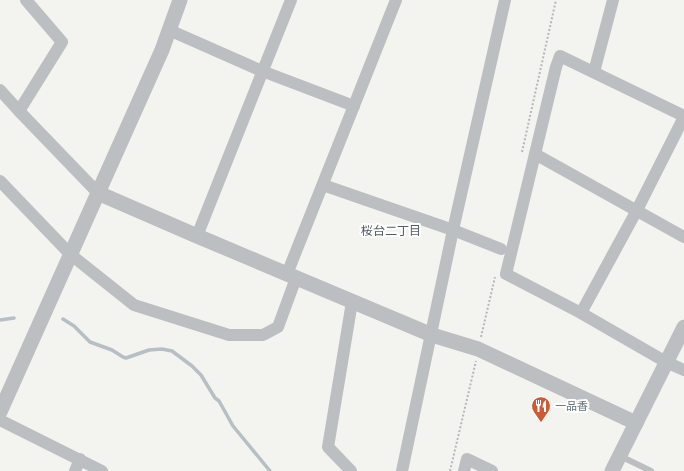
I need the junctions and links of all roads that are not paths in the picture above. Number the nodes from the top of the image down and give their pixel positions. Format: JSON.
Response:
{"nodes":[{"id":1,"x":26,"y":0,"type":"edge"},
{"id":2,"x":180,"y":0,"type":"edge"},
{"id":3,"x":291,"y":0,"type":"edge"},
{"id":4,"x":396,"y":0,"type":"edge"},
{"id":5,"x":505,"y":0,"type":"edge"},
{"id":6,"x":613,"y":0,"type":"edge"},
{"id":7,"x":169,"y":30,"type":"junction"},
{"id":8,"x":262,"y":71,"type":"junction"},
{"id":9,"x":594,"y":72,"type":"junction"},
{"id":10,"x":0,"y":90,"type":"edge"},
{"id":11,"x":354,"y":106,"type":"junction"},
{"id":12,"x":19,"y":111,"type":"junction"},
{"id":13,"x":684,"y":117,"type":"edge"},
{"id":14,"x":535,"y":154,"type":"junction"},
{"id":15,"x":0,"y":181,"type":"edge"},
{"id":16,"x":322,"y":185,"type":"junction"},
{"id":17,"x":98,"y":193,"type":"junction"},
{"id":18,"x":637,"y":210,"type":"junction"},
{"id":19,"x":453,"y":230,"type":"junction"},
{"id":20,"x":197,"y":236,"type":"junction"},
{"id":21,"x":684,"y":237,"type":"edge"},
{"id":22,"x":501,"y":249,"type":"dead end"},
{"id":23,"x":70,"y":254,"type":"junction"},
{"id":24,"x":292,"y":276,"type":"junction"},
{"id":25,"x":352,"y":302,"type":"junction"},
{"id":26,"x":582,"y":313,"type":"junction"},
{"id":27,"x":684,"y":327,"type":"edge"},
{"id":28,"x":432,"y":335,"type":"junction"},
{"id":29,"x":666,"y":362,"type":"junction"},
{"id":30,"x":684,"y":370,"type":"edge"},
{"id":31,"x":0,"y":412,"type":"edge"},
{"id":32,"x":0,"y":420,"type":"edge"},
{"id":33,"x":636,"y":423,"type":"junction"},
{"id":34,"x":620,"y":455,"type":"junction"},
{"id":35,"x":80,"y":459,"type":"junction"},
{"id":36,"x":75,"y":471,"type":"edge"},
{"id":37,"x":102,"y":471,"type":"edge"},
{"id":38,"x":351,"y":471,"type":"edge"},
{"id":39,"x":402,"y":471,"type":"edge"},
{"id":40,"x":464,"y":471,"type":"edge"},
{"id":41,"x":492,"y":471,"type":"edge"},
{"id":42,"x":612,"y":471,"type":"edge"},
{"id":43,"x":651,"y":471,"type":"edge"}],
"edges":[{"from":1,"to":12,"type":"street"},
{"from":2,"to":7,"type":"street"},
{"from":3,"to":8,"type":"street"},
{"from":4,"to":11,"type":"street"},
{"from":5,"to":19,"type":"street"},
{"from":6,"to":9,"type":"street"},
{"from":7,"to":8,"type":"street"},
{"from":7,"to":17,"type":"street"},
{"from":8,"to":11,"type":"street"},
{"from":8,"to":20,"type":"street"},
{"from":9,"to":13,"type":"street"},
{"from":9,"to":14,"type":"street"},
{"from":10,"to":12,"type":"street"},
{"from":11,"to":16,"type":"street"},
{"from":12,"to":17,"type":"street"},
{"from":13,"to":18,"type":"street"},
{"from":14,"to":18,"type":"street"},
{"from":14,"to":26,"type":"street"},
{"from":15,"to":23,"type":"street"},
{"from":16,"to":19,"type":"street"},
{"from":16,"to":24,"type":"street"},
{"from":17,"to":20,"type":"street"},
{"from":17,"to":23,"type":"street"},
{"from":18,"to":21,"type":"street"},
{"from":18,"to":26,"type":"street"},
{"from":19,"to":22,"type":"street"},
{"from":19,"to":28,"type":"street"},
{"from":20,"to":24,"type":"street"},
{"from":23,"to":24,"type":"street"},
{"from":23,"to":31,"type":"street"},
{"from":24,"to":25,"type":"street"},
{"from":25,"to":28,"type":"street"},
{"from":25,"to":38,"type":"street"},
{"from":26,"to":29,"type":"street"},
{"from":27,"to":29,"type":"street"},
{"from":28,"to":33,"type":"street"},
{"from":28,"to":39,"type":"street"},
{"from":29,"to":30,"type":"street"},
{"from":29,"to":33,"type":"street"},
{"from":32,"to":35,"type":"street"},
{"from":33,"to":34,"type":"street"},
{"from":34,"to":42,"type":"street"},
{"from":34,"to":43,"type":"lane"},
{"from":35,"to":36,"type":"street"},
{"from":35,"to":37,"type":"street"},
{"from":40,"to":41,"type":"street"}]}
